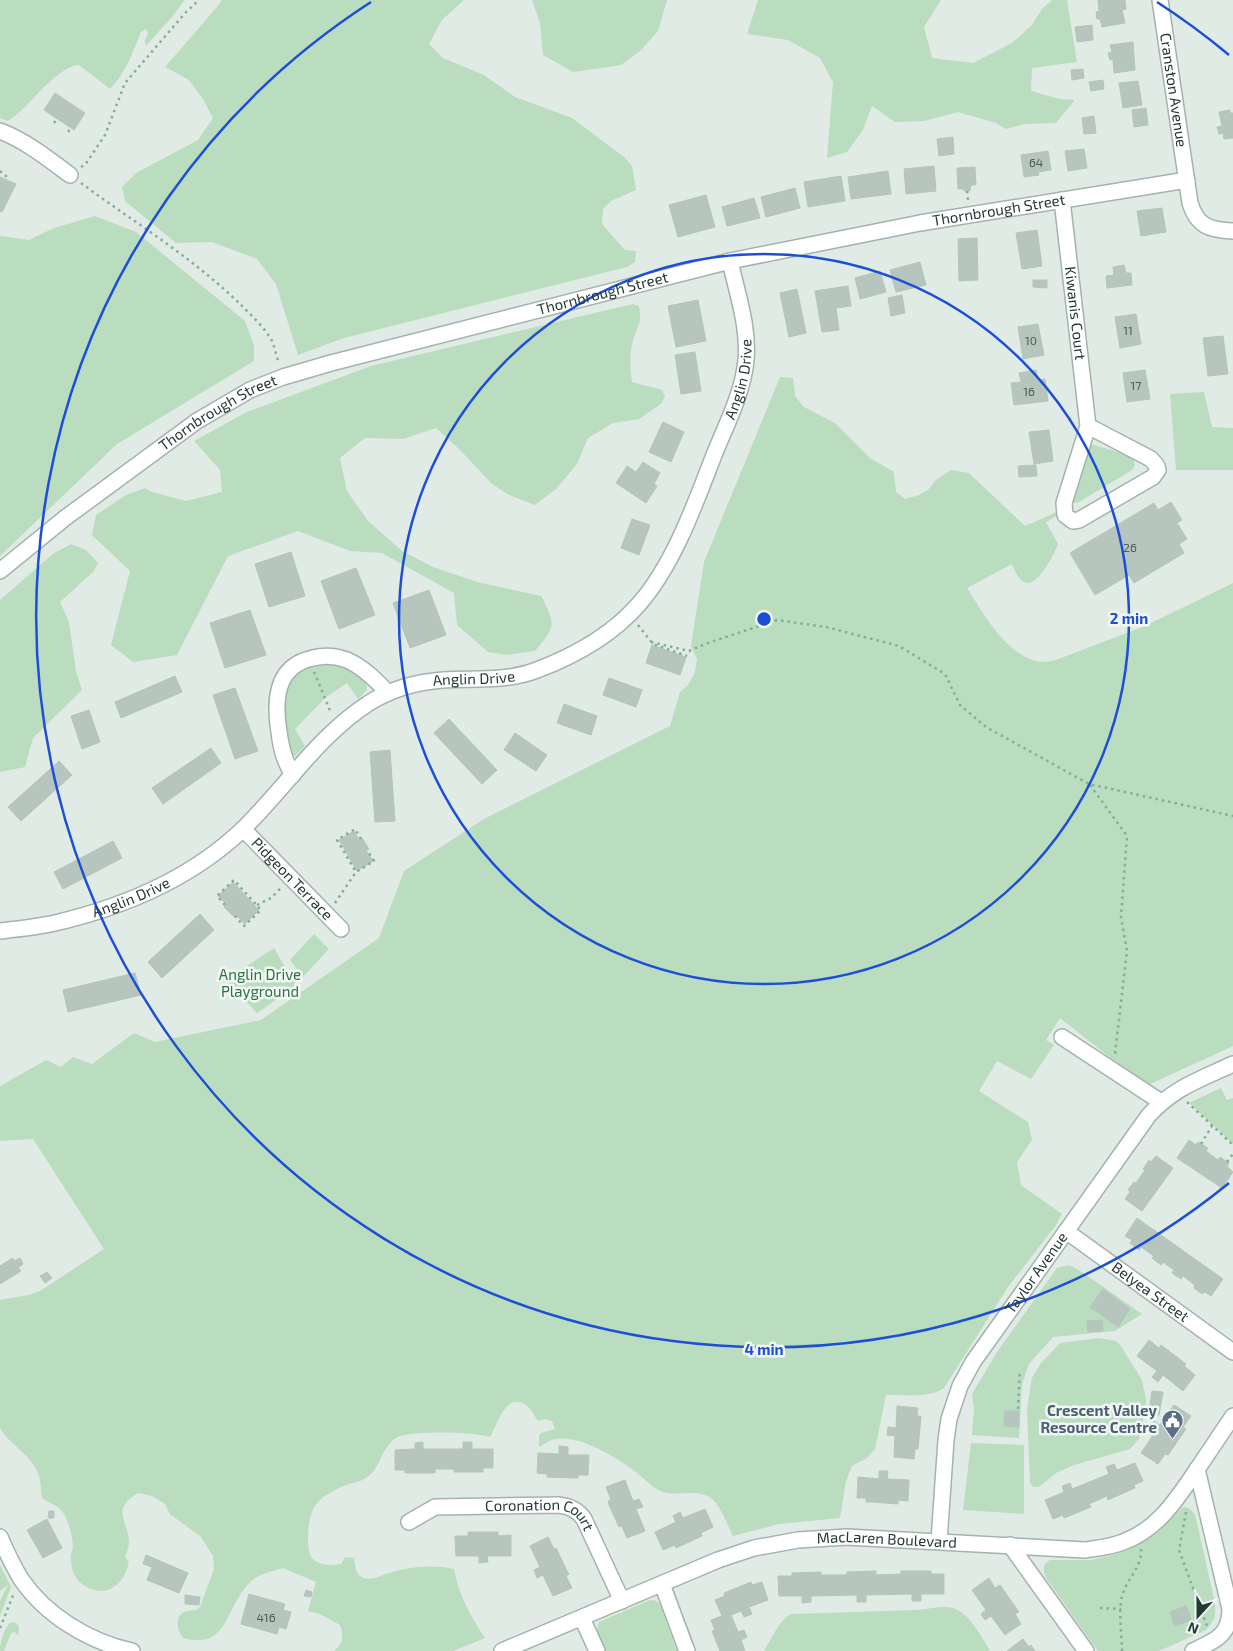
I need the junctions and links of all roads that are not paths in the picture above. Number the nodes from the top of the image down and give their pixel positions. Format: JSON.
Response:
{"nodes":[{"id":1,"x":1160,"y":0,"type":"edge"},
{"id":2,"x":0,"y":131,"type":"edge"},
{"id":3,"x":70,"y":175,"type":"road end"},
{"id":4,"x":1186,"y":180,"type":"junction"},
{"id":5,"x":1062,"y":200,"type":"junction"},
{"id":6,"x":1233,"y":231,"type":"edge"},
{"id":7,"x":730,"y":261,"type":"junction"},
{"id":8,"x":1088,"y":426,"type":"junction"},
{"id":9,"x":0,"y":571,"type":"edge"},
{"id":10,"x":388,"y":693,"type":"junction"},
{"id":11,"x":293,"y":775,"type":"junction"},
{"id":12,"x":243,"y":829,"type":"junction"},
{"id":13,"x":342,"y":929,"type":"dead end"},
{"id":14,"x":0,"y":931,"type":"edge"},
{"id":15,"x":1062,"y":1037,"type":"dead end"},
{"id":16,"x":1233,"y":1064,"type":"edge"},
{"id":17,"x":1161,"y":1102,"type":"junction"},
{"id":18,"x":1066,"y":1231,"type":"junction"},
{"id":19,"x":1233,"y":1352,"type":"edge"},
{"id":20,"x":1233,"y":1416,"type":"edge"},
{"id":21,"x":1197,"y":1469,"type":"junction"},
{"id":22,"x":409,"y":1522,"type":"dead end"},
{"id":23,"x":0,"y":1537,"type":"edge"},
{"id":24,"x":939,"y":1542,"type":"junction"},
{"id":25,"x":1010,"y":1545,"type":"junction"},
{"id":26,"x":662,"y":1584,"type":"junction"},
{"id":27,"x":622,"y":1600,"type":"junction"},
{"id":28,"x":582,"y":1618,"type":"junction"},
{"id":29,"x":132,"y":1651,"type":"edge"},
{"id":30,"x":502,"y":1651,"type":"edge"},
{"id":31,"x":597,"y":1651,"type":"edge"},
{"id":32,"x":687,"y":1651,"type":"edge"},
{"id":33,"x":1086,"y":1651,"type":"edge"},
{"id":34,"x":1193,"y":1651,"type":"edge"}],
"edges":[{"from":1,"to":4,"type":"street","name":"Cranston Avenue"},
{"from":2,"to":3,"type":"street"},
{"from":4,"to":5,"type":"street","name":"Thornbrough Street"},
{"from":4,"to":6,"type":"street"},
{"from":5,"to":7,"type":"street","name":"Thornbrough Street"},
{"from":5,"to":8,"type":"street","name":"Kiwanis Court"},
{"from":7,"to":9,"type":"street","name":"Thornbrough Street"},
{"from":7,"to":10,"type":"street","name":"Anglin Drive"},
{"from":8,"to":8,"type":"street","name":"Kiwanis Court"},
{"from":10,"to":11,"type":"street","name":"Anglin Drive"},
{"from":10,"to":11,"type":"street"},
{"from":11,"to":12,"type":"street","name":"Anglin Drive"},
{"from":12,"to":13,"type":"street","name":"Pidgeon Terrace"},
{"from":12,"to":14,"type":"street","name":"Anglin Drive"},
{"from":15,"to":17,"type":"street"},
{"from":16,"to":17,"type":"street","name":"Taylor Avenue"},
{"from":17,"to":18,"type":"street","name":"Taylor Avenue"},
{"from":18,"to":19,"type":"street","name":"Belyea Street"},
{"from":18,"to":24,"type":"street","name":"Taylor Avenue"},
{"from":20,"to":21,"type":"street","name":"MacLaren Boulevard"},
{"from":21,"to":25,"type":"street","name":"MacLaren Boulevard"},
{"from":21,"to":34,"type":"street"},
{"from":22,"to":27,"type":"street","name":"Coronation Court"},
{"from":23,"to":29,"type":"street"},
{"from":24,"to":25,"type":"street","name":"MacLaren Boulevard"},
{"from":24,"to":26,"type":"street","name":"MacLaren Boulevard"},
{"from":25,"to":33,"type":"street"},
{"from":26,"to":27,"type":"street","name":"MacLaren Boulevard"},
{"from":26,"to":32,"type":"street"},
{"from":27,"to":28,"type":"street","name":"MacLaren Boulevard"},
{"from":28,"to":30,"type":"street","name":"MacLaren Boulevard"},
{"from":28,"to":31,"type":"street"}]}
